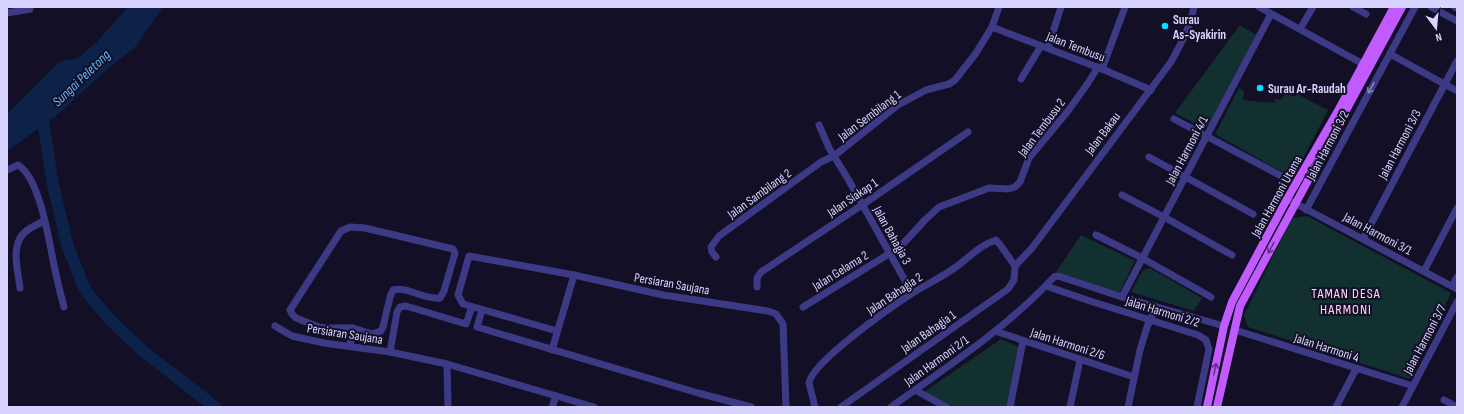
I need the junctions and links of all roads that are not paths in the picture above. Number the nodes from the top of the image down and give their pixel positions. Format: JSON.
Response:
{"nodes":[{"id":1,"x":999,"y":7,"type":"edge"},
{"id":2,"x":1061,"y":7,"type":"edge"},
{"id":3,"x":1125,"y":7,"type":"edge"},
{"id":4,"x":1194,"y":7,"type":"edge"},
{"id":5,"x":1258,"y":7,"type":"edge"},
{"id":6,"x":1313,"y":7,"type":"edge"},
{"id":7,"x":1353,"y":7,"type":"edge"},
{"id":8,"x":1394,"y":7,"type":"edge"},
{"id":9,"x":1402,"y":7,"type":"edge"},
{"id":10,"x":1415,"y":7,"type":"edge"},
{"id":11,"x":1431,"y":7,"type":"edge"},
{"id":12,"x":30,"y":9,"type":"dead end"},
{"id":13,"x":7,"y":12,"type":"edge"},
{"id":14,"x":1271,"y":14,"type":"junction"},
{"id":15,"x":1366,"y":14,"type":"dead end"},
{"id":16,"x":1457,"y":21,"type":"edge"},
{"id":17,"x":993,"y":23,"type":"junction"},
{"id":18,"x":1300,"y":29,"type":"junction"},
{"id":19,"x":1047,"y":45,"type":"junction"},
{"id":20,"x":1390,"y":54,"type":"junction"},
{"id":21,"x":1457,"y":61,"type":"edge"},
{"id":22,"x":1363,"y":64,"type":"junction"},
{"id":23,"x":1102,"y":66,"type":"junction"},
{"id":24,"x":1021,"y":80,"type":"dead end"},
{"id":25,"x":1444,"y":84,"type":"junction"},
{"id":26,"x":1151,"y":90,"type":"junction"},
{"id":27,"x":1457,"y":91,"type":"edge"},
{"id":28,"x":1174,"y":119,"type":"dead end"},
{"id":29,"x":819,"y":125,"type":"dead end"},
{"id":30,"x":968,"y":132,"type":"dead end"},
{"id":31,"x":1207,"y":137,"type":"junction"},
{"id":32,"x":838,"y":153,"type":"junction"},
{"id":33,"x":1149,"y":158,"type":"dead end"},
{"id":34,"x":7,"y":170,"type":"edge"},
{"id":35,"x":1186,"y":177,"type":"junction"},
{"id":36,"x":1289,"y":180,"type":"dead end"},
{"id":37,"x":1122,"y":195,"type":"dead end"},
{"id":38,"x":1287,"y":199,"type":"junction"},
{"id":39,"x":1295,"y":204,"type":"junction"},
{"id":40,"x":863,"y":205,"type":"junction"},
{"id":41,"x":1457,"y":208,"type":"edge"},
{"id":42,"x":1306,"y":210,"type":"junction"},
{"id":43,"x":1253,"y":214,"type":"dead end"},
{"id":44,"x":1164,"y":217,"type":"junction"},
{"id":45,"x":44,"y":221,"type":"junction"},
{"id":46,"x":1096,"y":235,"type":"dead end"},
{"id":47,"x":1363,"y":239,"type":"junction"},
{"id":48,"x":890,"y":253,"type":"junction"},
{"id":49,"x":1232,"y":255,"type":"dead end"},
{"id":50,"x":716,"y":257,"type":"dead end"},
{"id":51,"x":1142,"y":258,"type":"junction"},
{"id":52,"x":1015,"y":266,"type":"junction"},
{"id":53,"x":1424,"y":271,"type":"junction"},
{"id":54,"x":574,"y":275,"type":"junction"},
{"id":55,"x":1457,"y":277,"type":"edge"},
{"id":56,"x":1046,"y":286,"type":"junction"},
{"id":57,"x":757,"y":287,"type":"dead end"},
{"id":58,"x":1455,"y":287,"type":"edge"},
{"id":59,"x":20,"y":288,"type":"dead end"},
{"id":60,"x":912,"y":293,"type":"junction"},
{"id":61,"x":1122,"y":296,"type":"junction"},
{"id":62,"x":1211,"y":297,"type":"dead end"},
{"id":63,"x":1457,"y":302,"type":"edge"},
{"id":64,"x":1153,"y":305,"type":"junction"},
{"id":65,"x":64,"y":307,"type":"dead end"},
{"id":66,"x":472,"y":307,"type":"junction"},
{"id":67,"x":803,"y":307,"type":"dead end"},
{"id":68,"x":482,"y":310,"type":"junction"},
{"id":69,"x":1148,"y":321,"type":"junction"},
{"id":70,"x":275,"y":326,"type":"dead end"},
{"id":71,"x":1224,"y":326,"type":"junction"},
{"id":72,"x":353,"y":328,"type":"junction"},
{"id":73,"x":1235,"y":330,"type":"junction"},
{"id":74,"x":557,"y":331,"type":"junction"},
{"id":75,"x":995,"y":331,"type":"junction"},
{"id":76,"x":1023,"y":341,"type":"junction"},
{"id":77,"x":350,"y":346,"type":"junction"},
{"id":78,"x":552,"y":350,"type":"junction"},
{"id":79,"x":390,"y":352,"type":"junction"},
{"id":80,"x":1080,"y":360,"type":"junction"},
{"id":81,"x":447,"y":364,"type":"junction"},
{"id":82,"x":1356,"y":369,"type":"junction"},
{"id":83,"x":1134,"y":377,"type":"junction"},
{"id":84,"x":1413,"y":386,"type":"junction"},
{"id":85,"x":915,"y":390,"type":"junction"},
{"id":86,"x":556,"y":396,"type":"junction"},
{"id":87,"x":1444,"y":400,"type":"dead end"},
{"id":88,"x":448,"y":407,"type":"edge"},
{"id":89,"x":552,"y":407,"type":"edge"},
{"id":90,"x":594,"y":407,"type":"edge"},
{"id":91,"x":751,"y":407,"type":"edge"},
{"id":92,"x":786,"y":407,"type":"edge"},
{"id":93,"x":815,"y":407,"type":"edge"},
{"id":94,"x":841,"y":407,"type":"edge"},
{"id":95,"x":891,"y":407,"type":"edge"},
{"id":96,"x":946,"y":407,"type":"edge"},
{"id":97,"x":1010,"y":407,"type":"edge"},
{"id":98,"x":1070,"y":407,"type":"edge"},
{"id":99,"x":1128,"y":407,"type":"edge"},
{"id":100,"x":1197,"y":407,"type":"edge"},
{"id":101,"x":1207,"y":407,"type":"edge"},
{"id":102,"x":1216,"y":407,"type":"edge"},
{"id":103,"x":1336,"y":407,"type":"edge"},
{"id":104,"x":1402,"y":407,"type":"edge"},
{"id":105,"x":1457,"y":407,"type":"edge"}],
"edges":[{"from":1,"to":17,"type":"street","name":"Jalan Sembilang 1"},
{"from":2,"to":19,"type":"street"},
{"from":3,"to":23,"type":"street","name":"Jalan Tembusu 2"},
{"from":4,"to":26,"type":"street","name":"Jalan Bakau"},
{"from":5,"to":14,"type":"street"},
{"from":6,"to":18,"type":"street"},
{"from":7,"to":15,"type":"street"},
{"from":8,"to":22,"type":"main road","name":"Jalan Harmoni Utama"},
{"from":9,"to":39,"type":"main road","name":"Jalan Harmoni Utama"},
{"from":10,"to":20,"type":"street","name":"Jalan Harmoni 3/2"},
{"from":11,"to":16,"type":"street"},
{"from":12,"to":13,"type":"street"},
{"from":14,"to":18,"type":"street"},
{"from":14,"to":31,"type":"street","name":"Jalan Harmoni 4/1"},
{"from":17,"to":19,"type":"street","name":"Jalan Tembusu"},
{"from":17,"to":32,"type":"street","name":"Jalan Sembilang 1"},
{"from":18,"to":22,"type":"street"},
{"from":19,"to":23,"type":"street","name":"Jalan Tembusu"},
{"from":19,"to":24,"type":"street"},
{"from":20,"to":25,"type":"street"},
{"from":20,"to":42,"type":"street","name":"Jalan Harmoni 3/2","one_way":true},
{"from":21,"to":25,"type":"street","name":"Jalan Harmoni 3/3"},
{"from":22,"to":38,"type":"main road","name":"Jalan Harmoni Utama"},
{"from":23,"to":26,"type":"street","name":"Jalan Tembusu"},
{"from":23,"to":48,"type":"street","name":"Jalan Tembusu 2"},
{"from":25,"to":27,"type":"street"},
{"from":25,"to":47,"type":"street","name":"Jalan Harmoni 3/3"},
{"from":26,"to":52,"type":"street","name":"Jalan Bakau"},
{"from":28,"to":31,"type":"street"},
{"from":29,"to":32,"type":"street","name":"Jalan Bahagia 3"},
{"from":30,"to":40,"type":"street","name":"Jalan Siakap 1"},
{"from":31,"to":35,"type":"street","name":"Jalan Harmoni 4/1"},
{"from":31,"to":36,"type":"street"},
{"from":32,"to":40,"type":"street","name":"Jalan Bahagia 3"},
{"from":32,"to":50,"type":"street","name":"Jalan Sambilang 2"},
{"from":33,"to":35,"type":"street"},
{"from":34,"to":45,"type":"street"},
{"from":35,"to":43,"type":"street"},
{"from":35,"to":44,"type":"street","name":"Jalan Harmoni 4/1"},
{"from":37,"to":44,"type":"street"},
{"from":38,"to":39,"type":"street","name":"Jalan Harmoni 3/1"},
{"from":38,"to":71,"type":"main road","name":"Jalan Harmoni Utama"},
{"from":39,"to":42,"type":"street","name":"Jalan Harmoni 3/1"},
{"from":39,"to":73,"type":"main road","name":"Jalan Harmoni Utama","one_way":true},
{"from":40,"to":48,"type":"street","name":"Jalan Bahagia 3"},
{"from":40,"to":57,"type":"street","name":"Jalan Siakap 1"},
{"from":41,"to":53,"type":"street"},
{"from":42,"to":47,"type":"street","name":"Jalan Harmoni 3/1"},
{"from":44,"to":49,"type":"street"},
{"from":44,"to":51,"type":"street","name":"Jalan Harmoni 4/1"},
{"from":45,"to":59,"type":"street"},
{"from":45,"to":65,"type":"street"},
{"from":46,"to":51,"type":"street"},
{"from":47,"to":53,"type":"street","name":"Jalan Harmoni 3/1"},
{"from":48,"to":60,"type":"street","name":"Jalan Bahagia 3"},
{"from":48,"to":67,"type":"street","name":"Jalan Gelama 2"},
{"from":51,"to":61,"type":"street","name":"Jalan Harmoni 4/1"},
{"from":51,"to":62,"type":"street"},
{"from":52,"to":60,"type":"street","name":"Jalan Bahagia 2"},
{"from":52,"to":94,"type":"street","name":"Jalan Bahagia 1"},
{"from":53,"to":58,"type":"street","name":"Jalan Harmoni 3/1"},
{"from":54,"to":66,"type":"street","name":"Persiaran Saujana"},
{"from":54,"to":74,"type":"street"},
{"from":54,"to":92,"type":"street","name":"Persiaran Saujana"},
{"from":55,"to":58,"type":"street"},
{"from":56,"to":61,"type":"street"},
{"from":56,"to":69,"type":"street","name":"Jalan Harmoni 2/2"},
{"from":56,"to":75,"type":"street","name":"Jalan Harmoni 2/1"},
{"from":60,"to":93,"type":"street","name":"Jalan Bahagia 2"},
{"from":61,"to":64,"type":"street"},
{"from":63,"to":84,"type":"street","name":"Jalan Harmoni 3/7"},
{"from":64,"to":69,"type":"street"},
{"from":64,"to":71,"type":"street"},
{"from":66,"to":68,"type":"street"},
{"from":66,"to":79,"type":"street","name":"Persiaran Saujana"},
{"from":68,"to":74,"type":"street"},
{"from":68,"to":78,"type":"street"},
{"from":69,"to":83,"type":"street"},
{"from":69,"to":100,"type":"street","name":"Jalan Harmoni 2/2"},
{"from":70,"to":77,"type":"street","name":"Persiaran Saujana"},
{"from":101,"to":71,"type":"main road","name":"Jalan Harmoni Utama","one_way":true},
{"from":72,"to":72,"type":"street"},
{"from":72,"to":77,"type":"street"},
{"from":73,"to":82,"type":"street","name":"Jalan Harmoni 4"},
{"from":73,"to":102,"type":"main road","name":"Jalan Harmoni Utama"},
{"from":74,"to":78,"type":"street"},
{"from":75,"to":76,"type":"street","name":"Jalan Harmoni 2/6"},
{"from":75,"to":85,"type":"street","name":"Jalan Harmoni 2/1"},
{"from":76,"to":80,"type":"street","name":"Jalan Harmoni 2/6"},
{"from":76,"to":97,"type":"street"},
{"from":77,"to":79,"type":"street","name":"Persiaran Saujana"},
{"from":78,"to":91,"type":"street"},
{"from":79,"to":81,"type":"street","name":"Persiaran Saujana"},
{"from":80,"to":83,"type":"street","name":"Jalan Harmoni 2/6"},
{"from":80,"to":98,"type":"street"},
{"from":81,"to":86,"type":"street","name":"Persiaran Saujana"},
{"from":81,"to":88,"type":"street"},
{"from":82,"to":84,"type":"street","name":"Jalan Harmoni 4"},
{"from":82,"to":103,"type":"street"},
{"from":83,"to":99,"type":"street"},
{"from":84,"to":104,"type":"street","name":"Jalan Harmoni 3/7"},
{"from":85,"to":95,"type":"street","name":"Jalan Harmoni 2/1"},
{"from":85,"to":96,"type":"street"},
{"from":86,"to":89,"type":"street"},
{"from":86,"to":90,"type":"street","name":"Persiaran Saujana"},
{"from":87,"to":105,"type":"street"}]}
